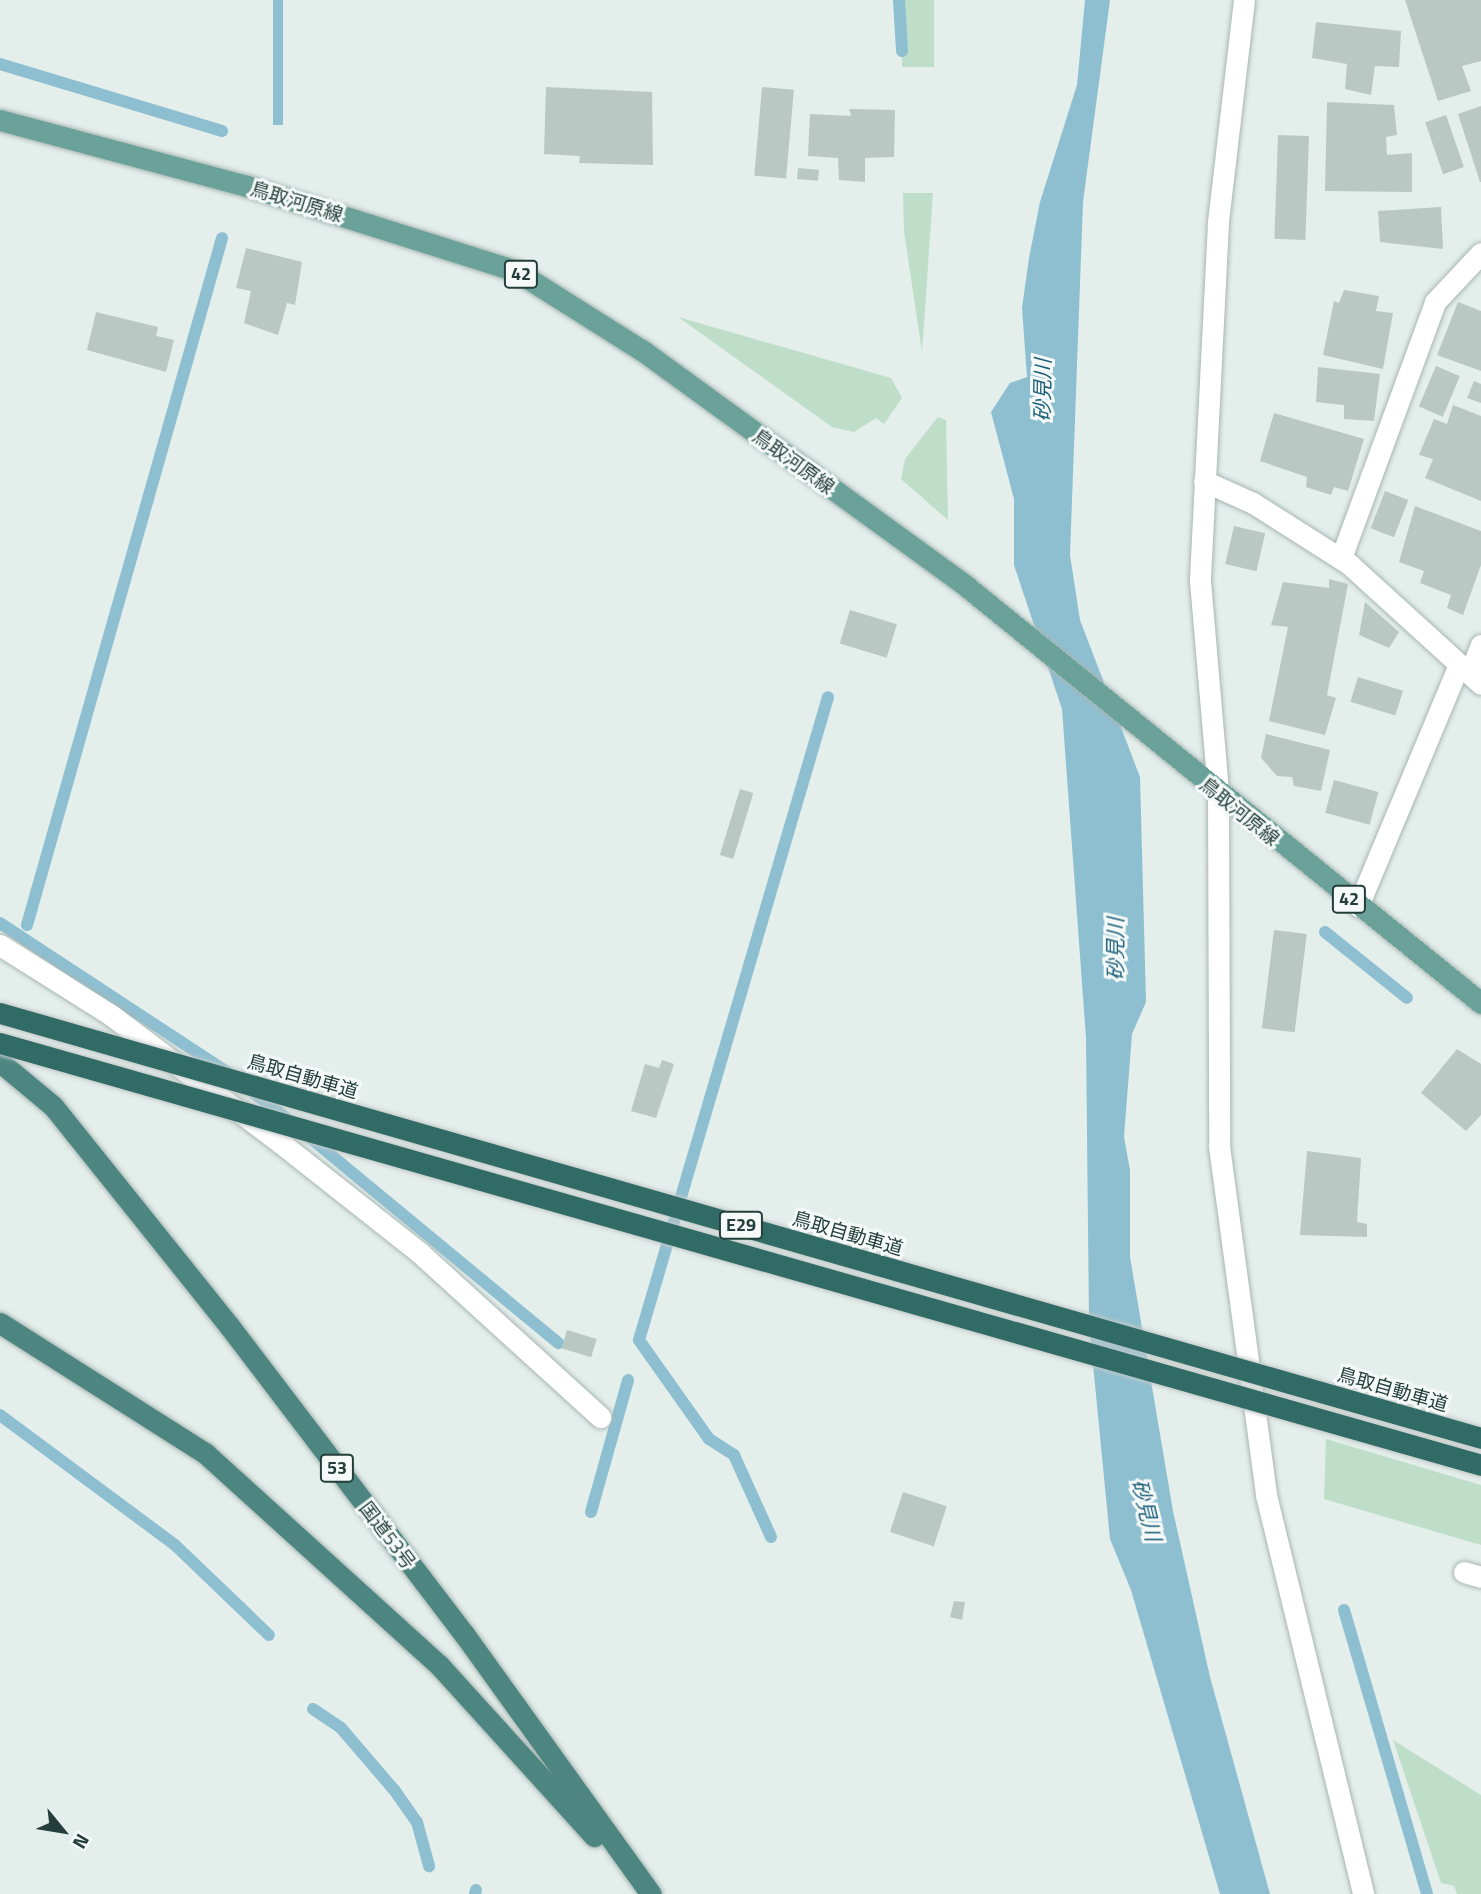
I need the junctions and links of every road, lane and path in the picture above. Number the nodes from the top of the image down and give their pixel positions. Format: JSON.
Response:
{"nodes":[{"id":1,"x":1244,"y":0,"type":"edge"},
{"id":2,"x":0,"y":120,"type":"edge"},
{"id":3,"x":1481,"y":253,"type":"edge"},
{"id":4,"x":1205,"y":481,"type":"junction"},
{"id":5,"x":1340,"y":558,"type":"junction"},
{"id":6,"x":1481,"y":645,"type":"edge"},
{"id":7,"x":1470,"y":674,"type":"edge"},
{"id":8,"x":1218,"y":793,"type":"junction"},
{"id":9,"x":1358,"y":906,"type":"junction"},
{"id":10,"x":0,"y":945,"type":"edge"},
{"id":11,"x":1481,"y":1003,"type":"edge"},
{"id":12,"x":0,"y":1013,"type":"edge"},
{"id":13,"x":0,"y":1043,"type":"edge"},
{"id":14,"x":0,"y":1062,"type":"edge"},
{"id":15,"x":0,"y":1323,"type":"edge"},
{"id":16,"x":600,"y":1418,"type":"dead end"},
{"id":17,"x":1481,"y":1438,"type":"edge"},
{"id":18,"x":1481,"y":1465,"type":"edge"},
{"id":19,"x":649,"y":1894,"type":"edge"},
{"id":20,"x":1363,"y":1894,"type":"edge"}],
"edges":[{"from":1,"to":4,"type":"street"},
{"from":2,"to":8,"type":"main road","name":"鳥取河原線","number":"42"},
{"from":3,"to":5,"type":"street"},
{"from":4,"to":5,"type":"street"},
{"from":4,"to":8,"type":"street"},
{"from":5,"to":7,"type":"street"},
{"from":6,"to":7,"type":"street"},
{"from":7,"to":9,"type":"street"},
{"from":8,"to":9,"type":"main road","name":"鳥取河原線","number":"42"},
{"from":8,"to":20,"type":"street"},
{"from":9,"to":11,"type":"main road","name":"鳥取河原線","number":"42"},
{"from":10,"to":16,"type":"street"},
{"from":12,"to":17,"type":"highway","name":"鳥取自動車道","number":"E29","bridge":true},
{"from":13,"to":18,"type":"highway","number":"E29","bridge":true},
{"from":14,"to":19,"type":"highway","name":"国道53号","number":"53"},
{"from":15,"to":19,"type":"highway","name":"国道53号","number":"53"}]}
